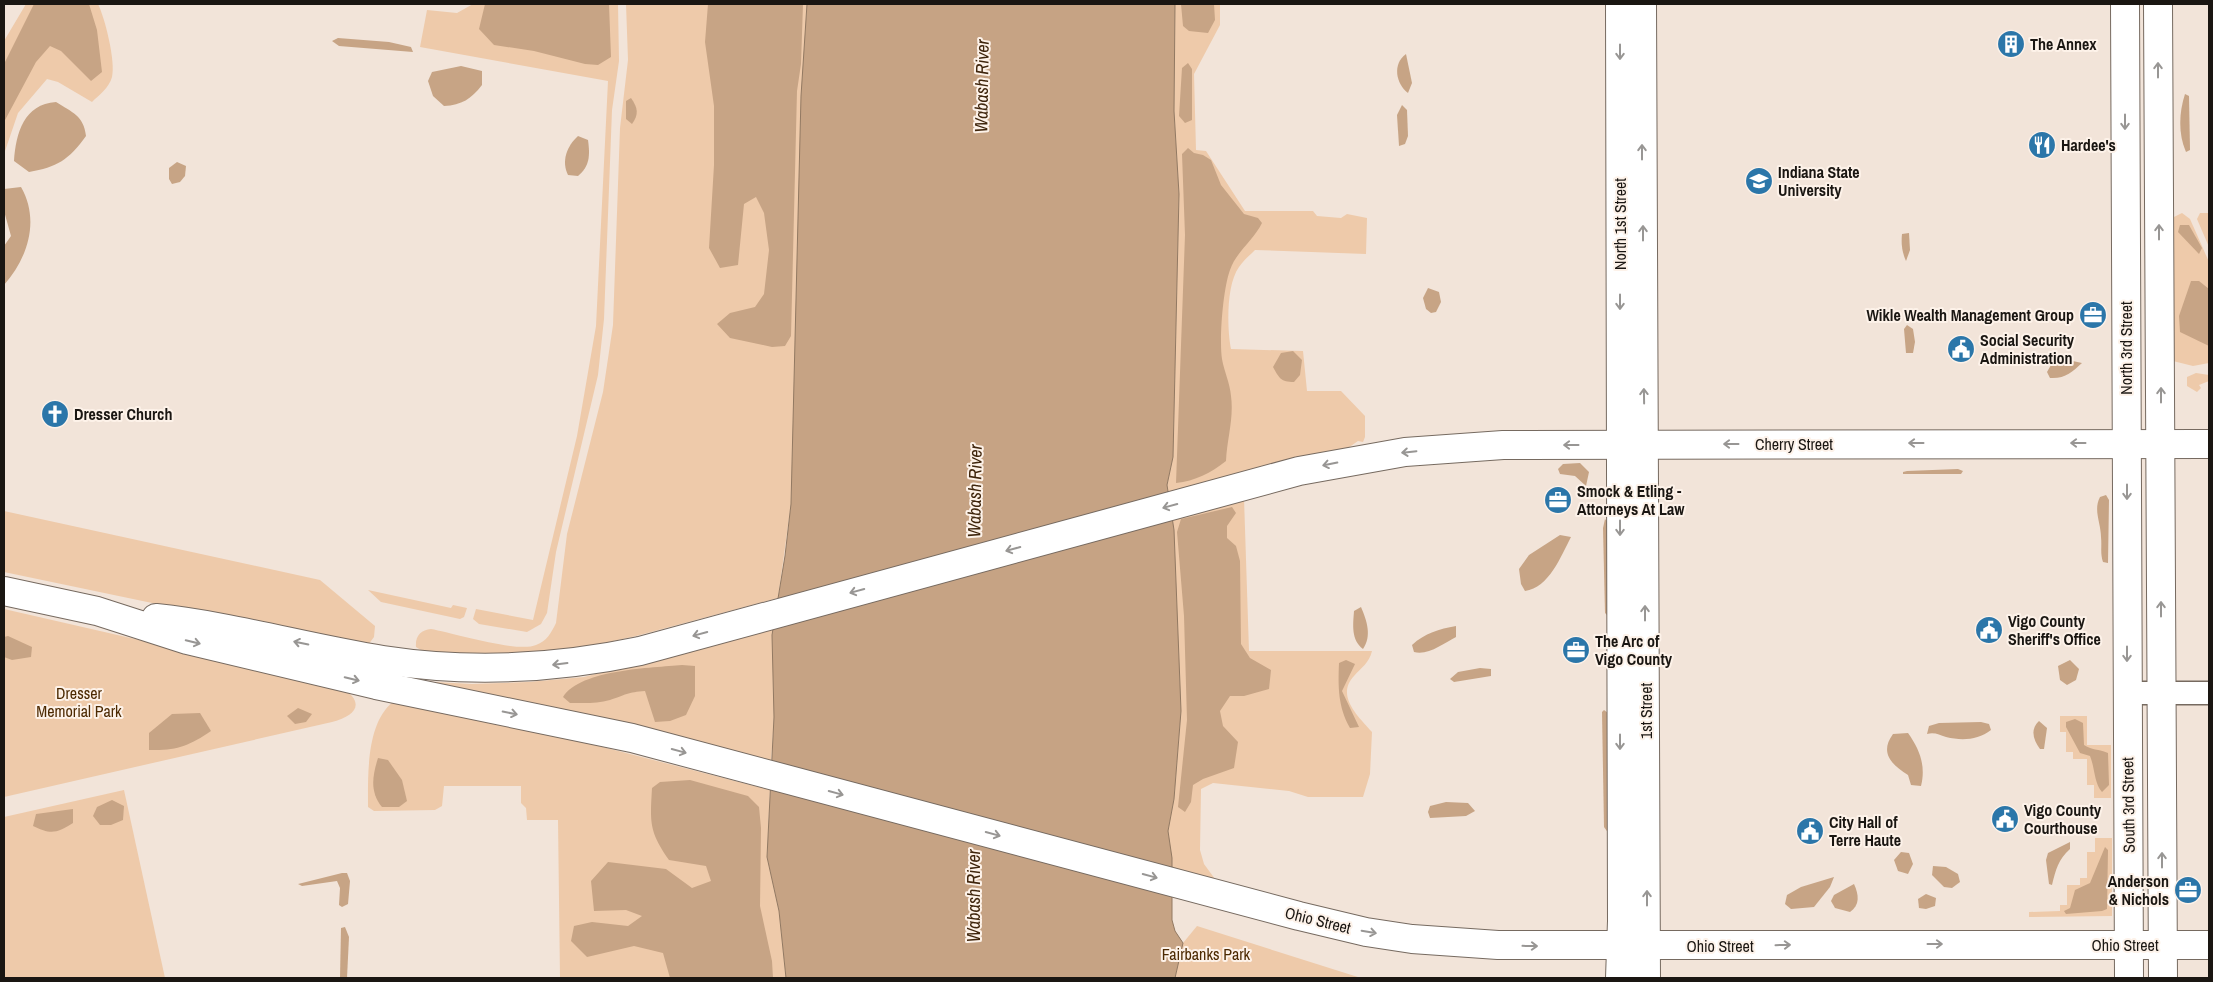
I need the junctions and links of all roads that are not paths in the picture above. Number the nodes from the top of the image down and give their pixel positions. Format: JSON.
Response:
{"nodes":[{"id":1,"x":1620,"y":4,"type":"edge"},
{"id":2,"x":1642,"y":4,"type":"edge"},
{"id":3,"x":2125,"y":4,"type":"edge"},
{"id":4,"x":2158,"y":4,"type":"edge"},
{"id":5,"x":2127,"y":443,"type":"junction"},
{"id":6,"x":1632,"y":444,"type":"junction"},
{"id":7,"x":2161,"y":444,"type":"junction"},
{"id":8,"x":2209,"y":444,"type":"edge"},
{"id":9,"x":4,"y":591,"type":"edge"},
{"id":10,"x":97,"y":611,"type":"junction"},
{"id":11,"x":2127,"y":693,"type":"junction"},
{"id":12,"x":2161,"y":693,"type":"junction"},
{"id":13,"x":2209,"y":693,"type":"edge"},
{"id":14,"x":2129,"y":944,"type":"junction"},
{"id":15,"x":2163,"y":945,"type":"junction"},
{"id":16,"x":2209,"y":945,"type":"edge"},
{"id":17,"x":1634,"y":947,"type":"junction"},
{"id":18,"x":1620,"y":978,"type":"edge"},
{"id":19,"x":1646,"y":978,"type":"edge"},
{"id":20,"x":2129,"y":978,"type":"edge"},
{"id":21,"x":2163,"y":978,"type":"edge"}],
"edges":[{"from":1,"to":6,"type":"main road","name":"North 1st Street","one_way":true},
{"from":6,"to":2,"type":"main road","name":"North 1st Street","one_way":true},
{"from":3,"to":5,"type":"main road","name":"North 3rd Street","one_way":true},
{"from":7,"to":4,"type":"main road","name":"North 3rd Street","one_way":true},
{"from":5,"to":6,"type":"main road","name":"Cherry Street","one_way":true},
{"from":5,"to":7,"type":"main road","name":"Cherry Street"},
{"from":5,"to":11,"type":"main road","name":"North 3rd Street","one_way":true},
{"from":6,"to":10,"type":"main road","name":"Cherry Street","one_way":true},
{"from":6,"to":17,"type":"main road","name":"1st Street"},
{"from":7,"to":8,"type":"main road","name":"Cherry Street"},
{"from":12,"to":7,"type":"main road","name":"North 3rd Street","one_way":true},
{"from":9,"to":10,"type":"main road"},
{"from":10,"to":17,"type":"main road","name":"Ohio Street","one_way":true},
{"from":11,"to":12,"type":"street"},
{"from":11,"to":14,"type":"main road","name":"South 3rd Street"},
{"from":12,"to":13,"type":"street"},
{"from":15,"to":12,"type":"main road","name":"South 3rd Street","one_way":true},
{"from":14,"to":15,"type":"main road","name":"Ohio Street"},
{"from":17,"to":14,"type":"main road","name":"Ohio Street","one_way":true},
{"from":14,"to":20,"type":"main road","name":"South 3rd Street"},
{"from":15,"to":16,"type":"main road","name":"Ohio Street"},
{"from":15,"to":21,"type":"main road","name":"South 3rd Street"},
{"from":17,"to":18,"type":"main road","name":"1st Street"},
{"from":17,"to":19,"type":"main road","name":"1st Street"}]}
